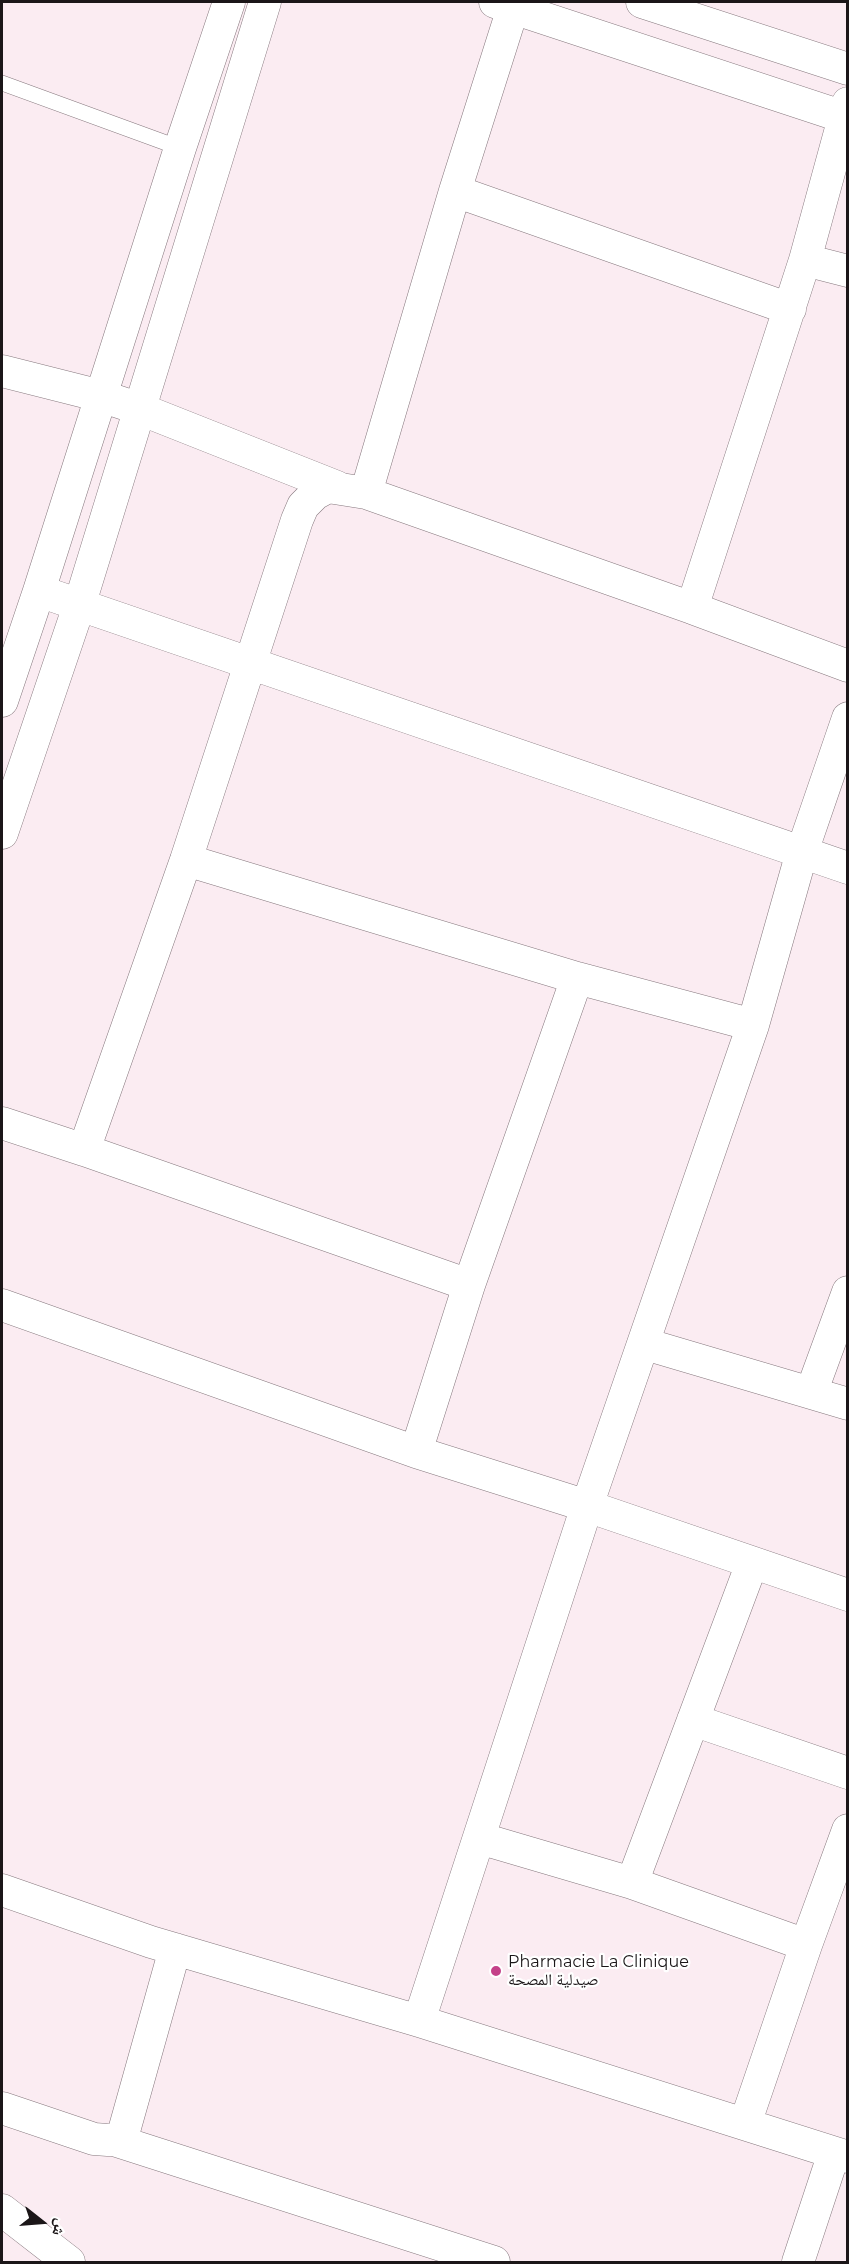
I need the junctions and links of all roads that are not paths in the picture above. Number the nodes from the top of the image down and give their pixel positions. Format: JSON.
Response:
{"nodes":[{"id":1,"x":229,"y":2,"type":"edge"},
{"id":2,"x":265,"y":2,"type":"edge"},
{"id":3,"x":642,"y":2,"type":"edge"},
{"id":4,"x":503,"y":5,"type":"edge"},
{"id":5,"x":848,"y":69,"type":"edge"},
{"id":6,"x":2,"y":83,"type":"edge"},
{"id":7,"x":846,"y":110,"type":"edge"},
{"id":8,"x":180,"y":148,"type":"junction"},
{"id":9,"x":455,"y":191,"type":"junction"},
{"id":10,"x":805,"y":260,"type":"junction"},
{"id":11,"x":848,"y":271,"type":"edge"},
{"id":12,"x":789,"y":309,"type":"junction"},
{"id":13,"x":2,"y":371,"type":"edge"},
{"id":14,"x":100,"y":396,"type":"junction"},
{"id":15,"x":140,"y":409,"type":"junction"},
{"id":16,"x":351,"y":490,"type":"junction"},
{"id":17,"x":39,"y":591,"type":"junction"},
{"id":18,"x":80,"y":603,"type":"junction"},
{"id":19,"x":692,"y":608,"type":"junction"},
{"id":20,"x":250,"y":661,"type":"junction"},
{"id":21,"x":848,"y":666,"type":"edge"},
{"id":22,"x":2,"y":701,"type":"edge"},
{"id":23,"x":848,"y":718,"type":"edge"},
{"id":24,"x":2,"y":833,"type":"edge"},
{"id":25,"x":801,"y":852,"type":"junction"},
{"id":26,"x":186,"y":860,"type":"junction"},
{"id":27,"x":848,"y":867,"type":"edge"},
{"id":28,"x":576,"y":978,"type":"junction"},
{"id":29,"x":753,"y":1025,"type":"junction"},
{"id":30,"x":2,"y":1123,"type":"edge"},
{"id":31,"x":84,"y":1150,"type":"junction"},
{"id":32,"x":469,"y":1286,"type":"junction"},
{"id":33,"x":848,"y":1292,"type":"edge"},
{"id":34,"x":2,"y":1305,"type":"edge"},
{"id":35,"x":645,"y":1344,"type":"junction"},
{"id":36,"x":811,"y":1393,"type":"junction"},
{"id":37,"x":848,"y":1404,"type":"edge"},
{"id":38,"x":416,"y":1452,"type":"junction"},
{"id":39,"x":587,"y":1506,"type":"junction"},
{"id":40,"x":752,"y":1563,"type":"junction"},
{"id":41,"x":848,"y":1595,"type":"edge"},
{"id":42,"x":693,"y":1720,"type":"junction"},
{"id":43,"x":848,"y":1773,"type":"edge"},
{"id":44,"x":848,"y":1830,"type":"edge"},
{"id":45,"x":479,"y":1838,"type":"junction"},
{"id":46,"x":632,"y":1883,"type":"junction"},
{"id":47,"x":2,"y":1890,"type":"edge"},
{"id":48,"x":806,"y":1945,"type":"junction"},
{"id":49,"x":175,"y":1949,"type":"junction"},
{"id":50,"x":419,"y":2021,"type":"junction"},
{"id":51,"x":2,"y":2108,"type":"edge"},
{"id":52,"x":745,"y":2124,"type":"junction"},
{"id":53,"x":114,"y":2140,"type":"junction"},
{"id":54,"x":841,"y":2155,"type":"edge"},
{"id":55,"x":2,"y":2210,"type":"edge"},
{"id":56,"x":69,"y":2262,"type":"edge"},
{"id":57,"x":494,"y":2262,"type":"edge"},
{"id":58,"x":798,"y":2262,"type":"edge"}],
"edges":[{"from":1,"to":8,"type":"street"},
{"from":2,"to":15,"type":"street"},
{"from":3,"to":5,"type":"street"},
{"from":4,"to":7,"type":"street"},
{"from":4,"to":9,"type":"street"},
{"from":6,"to":8,"type":"lane"},
{"from":7,"to":10,"type":"street"},
{"from":8,"to":14,"type":"street"},
{"from":9,"to":12,"type":"street"},
{"from":9,"to":16,"type":"street"},
{"from":10,"to":11,"type":"street"},
{"from":10,"to":12,"type":"street"},
{"from":12,"to":19,"type":"street"},
{"from":13,"to":14,"type":"street"},
{"from":14,"to":15,"type":"street"},
{"from":14,"to":17,"type":"street"},
{"from":15,"to":16,"type":"street"},
{"from":15,"to":18,"type":"street"},
{"from":16,"to":19,"type":"street"},
{"from":16,"to":20,"type":"street"},
{"from":17,"to":18,"type":"street"},
{"from":17,"to":22,"type":"street"},
{"from":18,"to":20,"type":"street"},
{"from":18,"to":24,"type":"street"},
{"from":19,"to":21,"type":"street"},
{"from":20,"to":25,"type":"street"},
{"from":20,"to":26,"type":"street"},
{"from":23,"to":25,"type":"street"},
{"from":25,"to":27,"type":"street"},
{"from":25,"to":29,"type":"street"},
{"from":26,"to":28,"type":"street"},
{"from":26,"to":31,"type":"street"},
{"from":28,"to":29,"type":"street"},
{"from":28,"to":32,"type":"street"},
{"from":29,"to":35,"type":"street"},
{"from":30,"to":31,"type":"street"},
{"from":31,"to":32,"type":"street"},
{"from":32,"to":38,"type":"street"},
{"from":33,"to":36,"type":"street"},
{"from":34,"to":38,"type":"street"},
{"from":35,"to":36,"type":"street"},
{"from":35,"to":39,"type":"street"},
{"from":36,"to":37,"type":"street"},
{"from":38,"to":39,"type":"street"},
{"from":39,"to":40,"type":"street"},
{"from":39,"to":45,"type":"street"},
{"from":40,"to":41,"type":"street"},
{"from":40,"to":42,"type":"street"},
{"from":42,"to":43,"type":"street"},
{"from":42,"to":46,"type":"street"},
{"from":44,"to":48,"type":"street"},
{"from":45,"to":46,"type":"street"},
{"from":45,"to":50,"type":"street"},
{"from":46,"to":48,"type":"street"},
{"from":47,"to":49,"type":"street"},
{"from":48,"to":52,"type":"street"},
{"from":49,"to":50,"type":"street"},
{"from":49,"to":53,"type":"street"},
{"from":50,"to":52,"type":"street"},
{"from":51,"to":53,"type":"street"},
{"from":52,"to":54,"type":"street"},
{"from":53,"to":57,"type":"street"},
{"from":54,"to":58,"type":"street"},
{"from":55,"to":56,"type":"street"}]}
